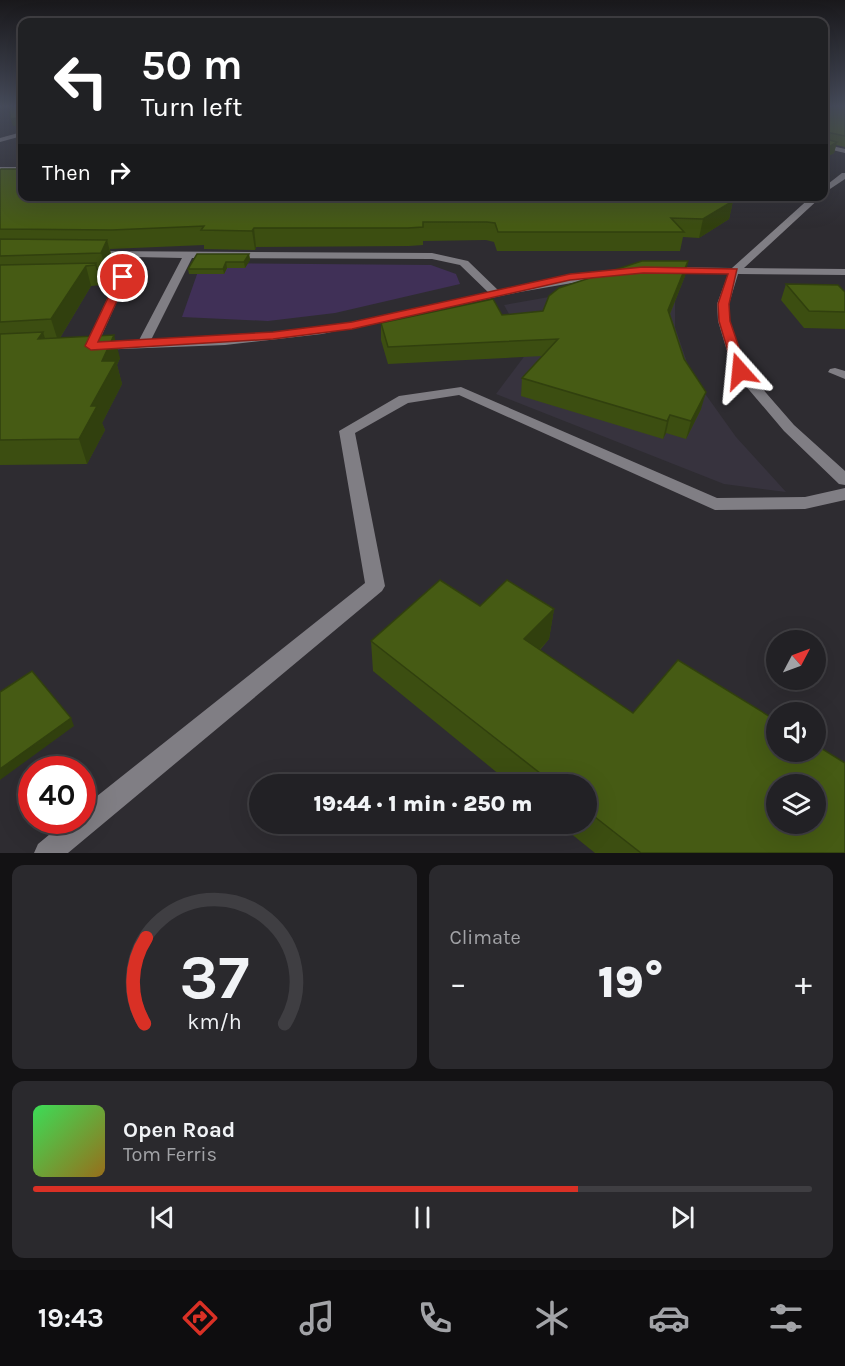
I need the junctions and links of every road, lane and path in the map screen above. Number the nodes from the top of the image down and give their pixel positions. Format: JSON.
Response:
{"nodes":[{"id":1,"x":828,"y":147,"type":"edge"},
{"id":2,"x":845,"y":151,"type":"edge"},
{"id":3,"x":0,"y":169,"type":"edge"},
{"id":4,"x":18,"y":169,"type":"edge"},
{"id":5,"x":845,"y":175,"type":"edge"},
{"id":6,"x":828,"y":188,"type":"edge"},
{"id":7,"x":812,"y":201,"type":"edge"},
{"id":8,"x":83,"y":254,"type":"edge"},
{"id":9,"x":189,"y":254,"type":"junction"},
{"id":10,"x":654,"y":270,"type":"edge"},
{"id":11,"x":632,"y":271,"type":"edge"},
{"id":12,"x":734,"y":271,"type":"junction"},
{"id":13,"x":845,"y":272,"type":"edge"},
{"id":14,"x":67,"y":278,"type":"edge"},
{"id":15,"x":495,"y":293,"type":"junction"},
{"id":16,"x":143,"y":344,"type":"junction"},
{"id":17,"x":845,"y":480,"type":"edge"},
{"id":18,"x":845,"y":494,"type":"edge"},
{"id":19,"x":47,"y":853,"type":"edge"}],
"edges":[{"from":1,"to":2,"type":"street"},
{"from":3,"to":4,"type":"street"},
{"from":5,"to":6,"type":"street"},
{"from":7,"to":12,"type":"street"},
{"from":8,"to":9,"type":"street"},
{"from":9,"to":15,"type":"street"},
{"from":9,"to":16,"type":"street"},
{"from":10,"to":12,"type":"street"},
{"from":11,"to":15,"type":"street"},
{"from":12,"to":13,"type":"street"},
{"from":12,"to":17,"type":"street"},
{"from":14,"to":16,"type":"street"},
{"from":15,"to":16,"type":"street"},
{"from":18,"to":19,"type":"street"}]}
